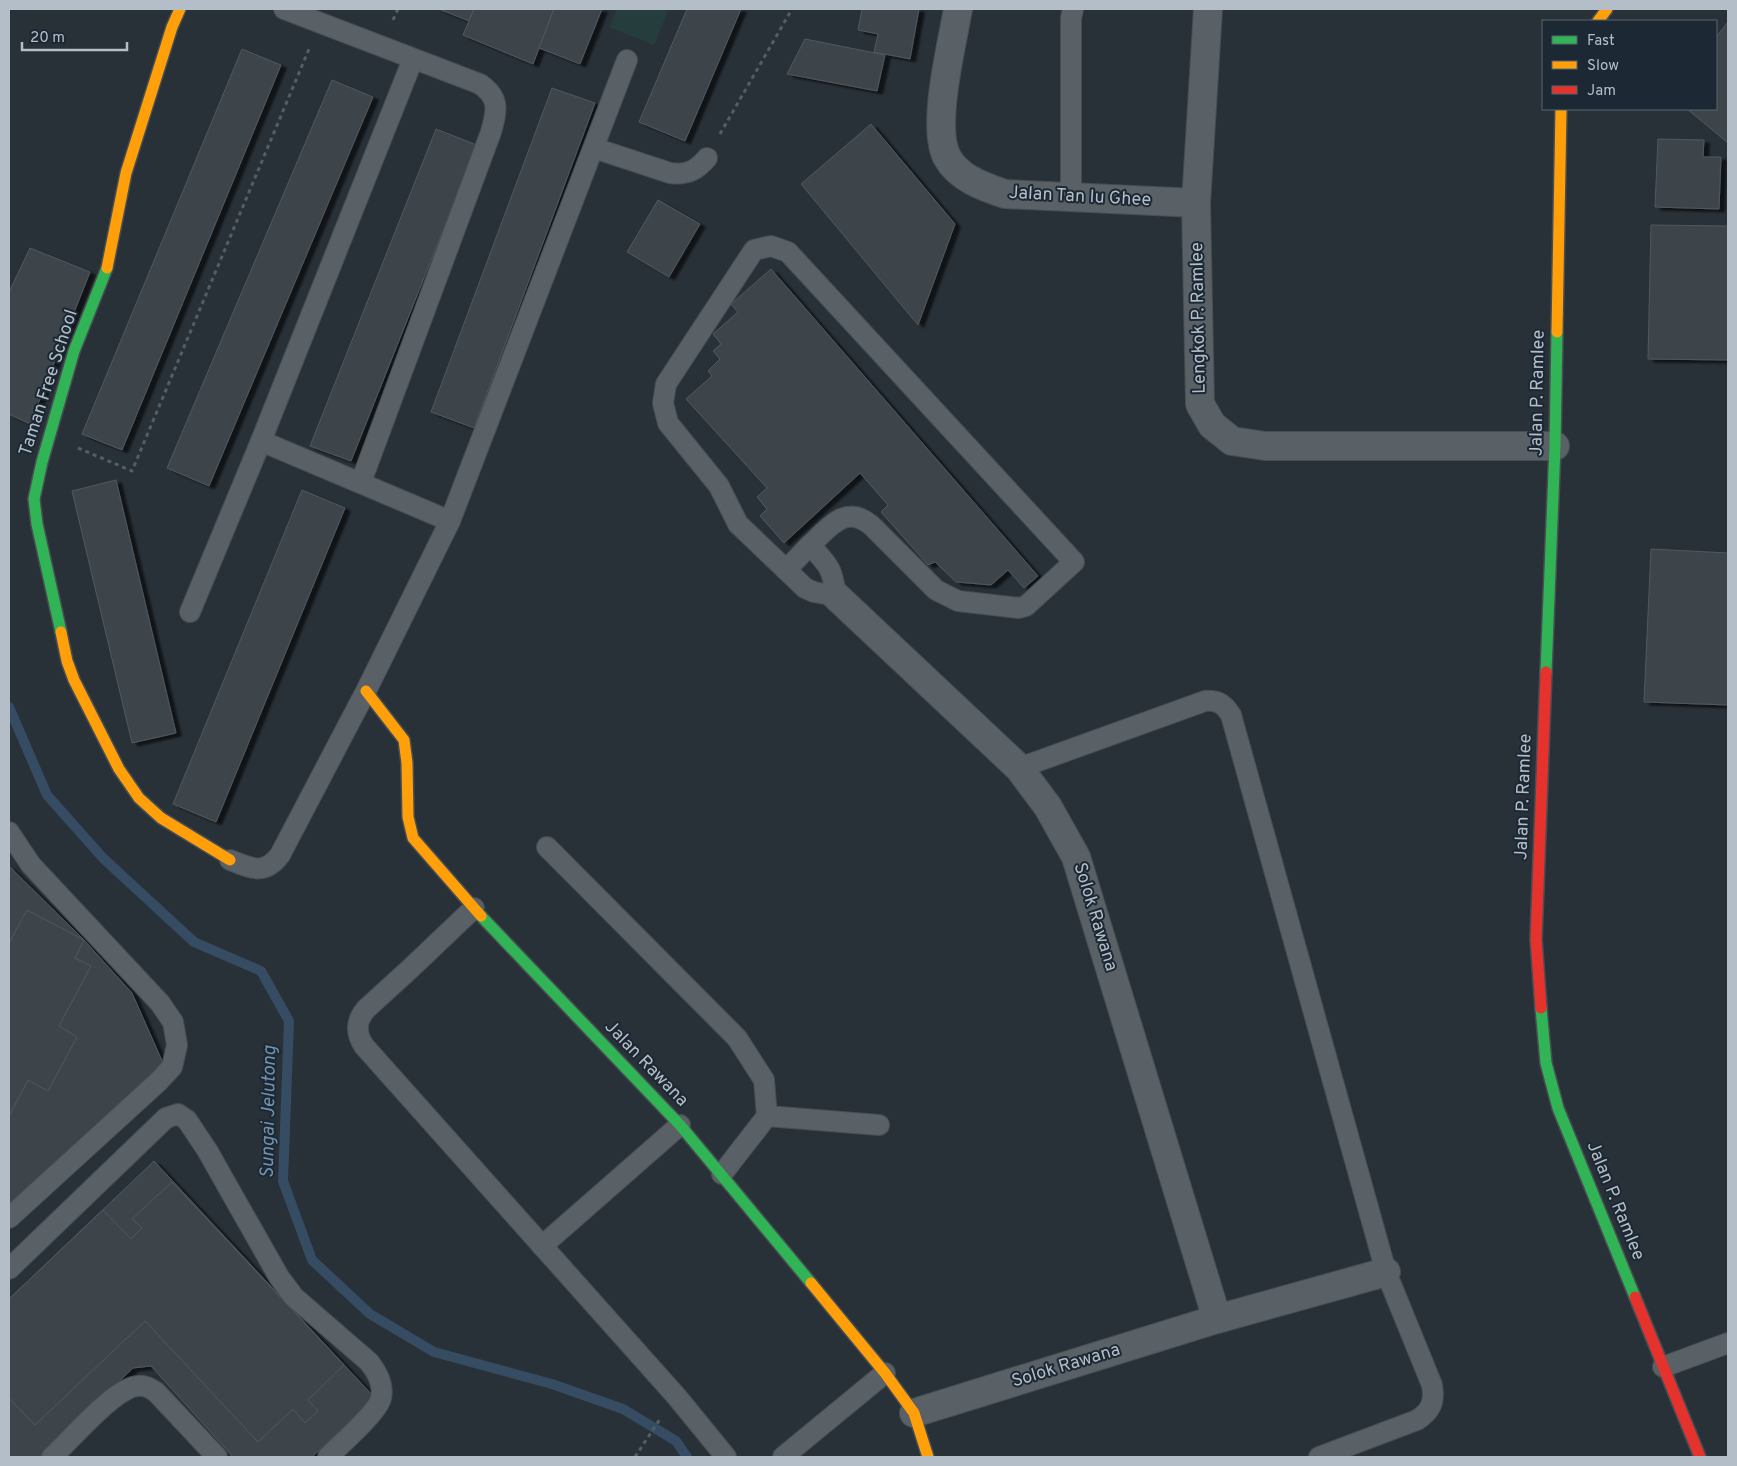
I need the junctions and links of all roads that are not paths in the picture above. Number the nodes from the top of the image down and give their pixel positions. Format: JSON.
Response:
{"nodes":[{"id":1,"x":180,"y":9,"type":"edge"},
{"id":2,"x":284,"y":9,"type":"edge"},
{"id":3,"x":958,"y":9,"type":"edge"},
{"id":4,"x":1073,"y":9,"type":"edge"},
{"id":5,"x":1208,"y":9,"type":"edge"},
{"id":6,"x":1607,"y":9,"type":"edge"},
{"id":7,"x":1599,"y":20,"type":"edge"},
{"id":8,"x":413,"y":59,"type":"junction"},
{"id":9,"x":627,"y":60,"type":"dead end"},
{"id":10,"x":1561,"y":110,"type":"edge"},
{"id":11,"x":594,"y":148,"type":"junction"},
{"id":12,"x":706,"y":158,"type":"road end"},
{"id":13,"x":1071,"y":197,"type":"junction"},
{"id":14,"x":1196,"y":203,"type":"junction"},
{"id":15,"x":262,"y":441,"type":"junction"},
{"id":16,"x":1555,"y":446,"type":"junction"},
{"id":17,"x":361,"y":482,"type":"junction"},
{"id":18,"x":450,"y":521,"type":"junction"},
{"id":19,"x":810,"y":545,"type":"junction"},
{"id":20,"x":786,"y":570,"type":"junction"},
{"id":21,"x":836,"y":596,"type":"junction"},
{"id":22,"x":190,"y":612,"type":"dead end"},
{"id":23,"x":366,"y":691,"type":"junction"},
{"id":24,"x":1019,"y":768,"type":"junction"},
{"id":25,"x":9,"y":832,"type":"edge"},
{"id":26,"x":546,"y":847,"type":"dead end"},
{"id":27,"x":230,"y":860,"type":"joint"},
{"id":28,"x":474,"y":908,"type":"junction"},
{"id":29,"x":767,"y":1116,"type":"junction"},
{"id":30,"x":680,"y":1125,"type":"junction"},
{"id":31,"x":879,"y":1125,"type":"dead end"},
{"id":32,"x":722,"y":1174,"type":"junction"},
{"id":33,"x":9,"y":1218,"type":"edge"},
{"id":34,"x":542,"y":1246,"type":"junction"},
{"id":35,"x":9,"y":1269,"type":"edge"},
{"id":36,"x":1386,"y":1272,"type":"junction"},
{"id":37,"x":1217,"y":1319,"type":"junction"},
{"id":38,"x":1728,"y":1343,"type":"edge"},
{"id":39,"x":1663,"y":1366,"type":"junction"},
{"id":40,"x":885,"y":1373,"type":"junction"},
{"id":41,"x":914,"y":1413,"type":"junction"},
{"id":42,"x":52,"y":1457,"type":"edge"},
{"id":43,"x":216,"y":1457,"type":"edge"},
{"id":44,"x":328,"y":1457,"type":"edge"},
{"id":45,"x":726,"y":1457,"type":"edge"},
{"id":46,"x":783,"y":1457,"type":"edge"},
{"id":47,"x":928,"y":1457,"type":"edge"},
{"id":48,"x":1319,"y":1457,"type":"edge"},
{"id":49,"x":1700,"y":1457,"type":"edge"}],
"edges":[{"from":1,"to":27,"type":"street","name":"Taman Free School"},
{"from":2,"to":8,"type":"lane"},
{"from":3,"to":13,"type":"street","name":"Jalan Tan Iu Ghee"},
{"from":4,"to":13,"type":"lane"},
{"from":5,"to":14,"type":"street","name":"Lengkok P. Ramlee"},
{"from":6,"to":7,"type":"street"},
{"from":8,"to":15,"type":"lane"},
{"from":8,"to":17,"type":"lane"},
{"from":9,"to":11,"type":"lane"},
{"from":10,"to":16,"type":"street","name":"Jalan P. Ramlee"},
{"from":11,"to":12,"type":"lane"},
{"from":11,"to":18,"type":"lane"},
{"from":13,"to":14,"type":"street","name":"Jalan Tan Iu Ghee"},
{"from":14,"to":16,"type":"street","name":"Lengkok P. Ramlee"},
{"from":15,"to":17,"type":"lane"},
{"from":15,"to":22,"type":"lane"},
{"from":16,"to":39,"type":"street","name":"Jalan P. Ramlee"},
{"from":17,"to":18,"type":"lane"},
{"from":18,"to":23,"type":"lane"},
{"from":19,"to":20,"type":"lane"},
{"from":19,"to":20,"type":"lane"},
{"from":19,"to":21,"type":"lane"},
{"from":20,"to":21,"type":"lane"},
{"from":21,"to":24,"type":"street","name":"Solok Rawana"},
{"from":23,"to":27,"type":"lane"},
{"from":23,"to":28,"type":"street","name":"Jalan Rawana"},
{"from":24,"to":36,"type":"lane"},
{"from":24,"to":37,"type":"street","name":"Solok Rawana"},
{"from":25,"to":33,"type":"lane"},
{"from":26,"to":29,"type":"lane"},
{"from":28,"to":30,"type":"street","name":"Jalan Rawana"},
{"from":28,"to":34,"type":"lane"},
{"from":29,"to":31,"type":"lane"},
{"from":29,"to":32,"type":"lane"},
{"from":30,"to":32,"type":"street","name":"Jalan Rawana"},
{"from":30,"to":34,"type":"lane"},
{"from":32,"to":40,"type":"street","name":"Jalan Rawana"},
{"from":34,"to":45,"type":"lane"},
{"from":35,"to":44,"type":"lane"},
{"from":36,"to":37,"type":"street","name":"Solok Rawana"},
{"from":36,"to":48,"type":"lane"},
{"from":37,"to":41,"type":"street","name":"Solok Rawana"},
{"from":38,"to":39,"type":"lane"},
{"from":39,"to":49,"type":"street","name":"Jalan P. Ramlee"},
{"from":40,"to":41,"type":"street","name":"Jalan Rawana"},
{"from":40,"to":46,"type":"lane"},
{"from":41,"to":47,"type":"street","name":"Jalan Rawana"},
{"from":42,"to":43,"type":"lane"}]}
